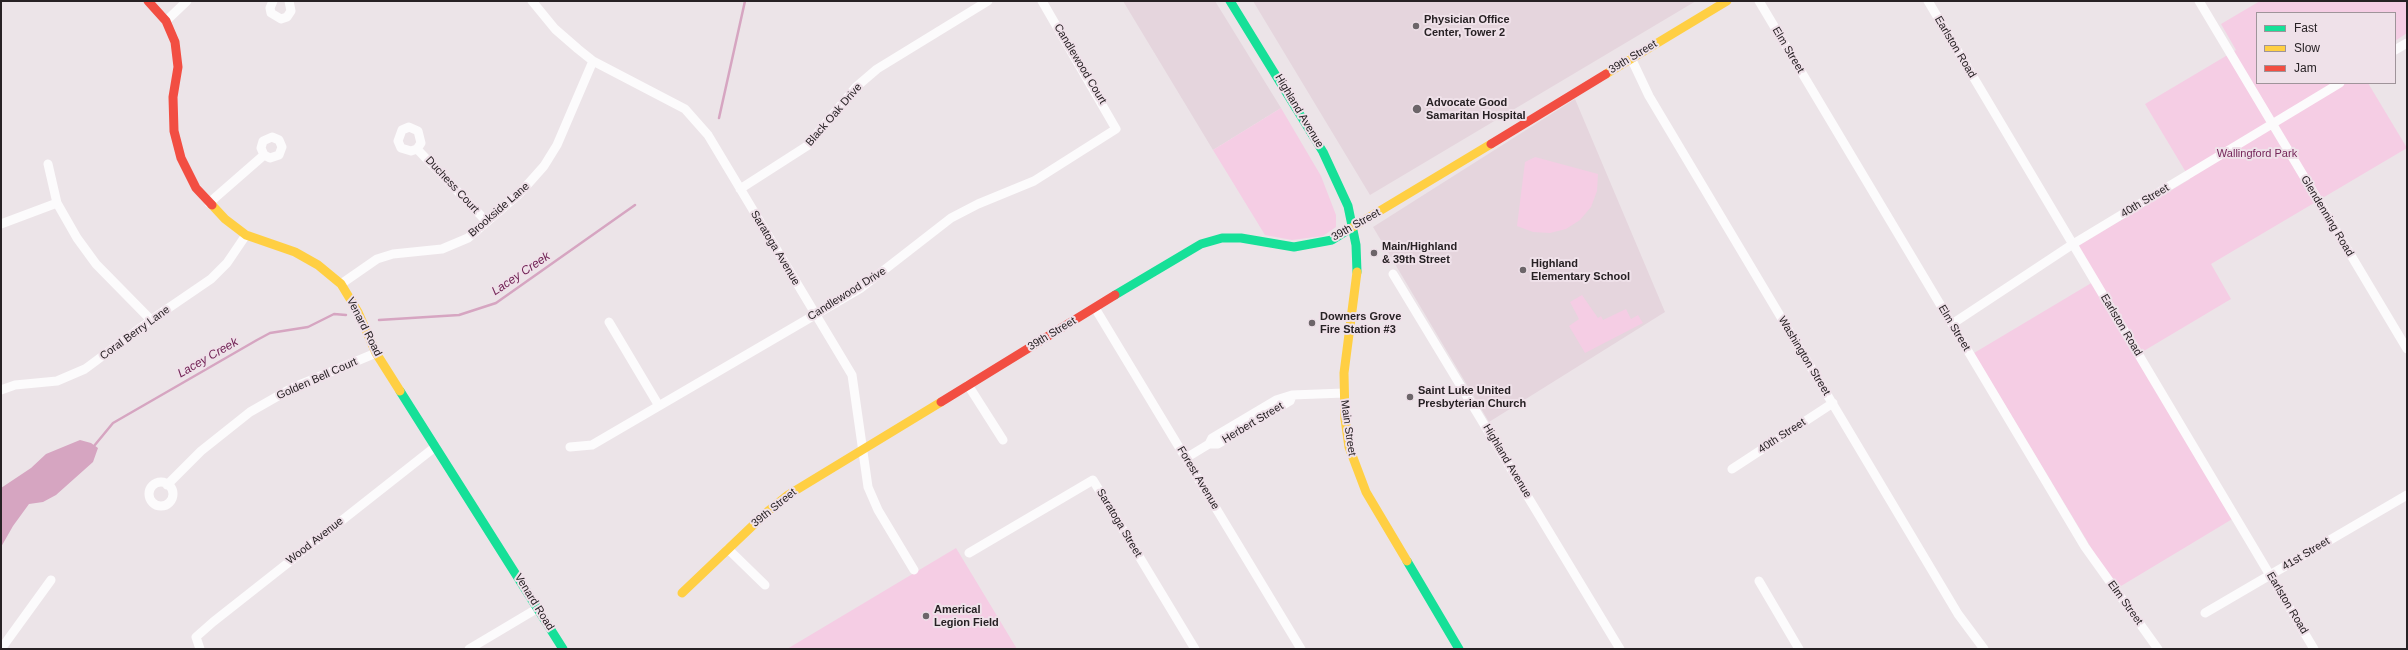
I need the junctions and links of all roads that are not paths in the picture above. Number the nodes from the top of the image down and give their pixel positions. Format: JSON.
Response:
{"nodes":[{"id":1,"x":148,"y":1,"type":"edge"},
{"id":2,"x":187,"y":1,"type":"edge"},
{"id":3,"x":273,"y":1,"type":"edge"},
{"id":4,"x":289,"y":1,"type":"edge"},
{"id":5,"x":532,"y":1,"type":"edge"},
{"id":6,"x":988,"y":1,"type":"edge"},
{"id":7,"x":1042,"y":1,"type":"edge"},
{"id":8,"x":1230,"y":1,"type":"edge"},
{"id":9,"x":1727,"y":1,"type":"edge"},
{"id":10,"x":1759,"y":1,"type":"edge"},
{"id":11,"x":1928,"y":1,"type":"edge"},
{"id":12,"x":2199,"y":1,"type":"edge"},
{"id":13,"x":166,"y":21,"type":"junction"},
{"id":14,"x":2407,"y":43,"type":"edge"},
{"id":15,"x":2396,"y":49,"type":"edge"},
{"id":16,"x":1631,"y":58,"type":"junction"},
{"id":17,"x":593,"y":60,"type":"junction"},
{"id":18,"x":2338,"y":84,"type":"edge"},
{"id":19,"x":2272,"y":124,"type":"junction"},
{"id":20,"x":1116,"y":129,"type":"joint"},
{"id":21,"x":417,"y":149,"type":"dead end"},
{"id":22,"x":264,"y":155,"type":"dead end"},
{"id":23,"x":48,"y":164,"type":"dead end"},
{"id":24,"x":740,"y":189,"type":"junction"},
{"id":25,"x":57,"y":202,"type":"junction"},
{"id":26,"x":209,"y":203,"type":"junction"},
{"id":27,"x":487,"y":222,"type":"junction"},
{"id":28,"x":1,"y":224,"type":"edge"},
{"id":29,"x":1354,"y":228,"type":"junction"},
{"id":30,"x":246,"y":235,"type":"junction"},
{"id":31,"x":2073,"y":244,"type":"junction"},
{"id":32,"x":1393,"y":274,"type":"dead end"},
{"id":33,"x":341,"y":284,"type":"junction"},
{"id":34,"x":1095,"y":308,"type":"junction"},
{"id":35,"x":815,"y":315,"type":"junction"},
{"id":36,"x":151,"y":320,"type":"junction"},
{"id":37,"x":609,"y":322,"type":"dead end"},
{"id":38,"x":1952,"y":324,"type":"junction"},
{"id":39,"x":2407,"y":349,"type":"edge"},
{"id":40,"x":376,"y":353,"type":"junction"},
{"id":41,"x":968,"y":385,"type":"junction"},
{"id":42,"x":1,"y":390,"type":"edge"},
{"id":43,"x":1344,"y":393,"type":"junction"},
{"id":44,"x":1833,"y":403,"type":"junction"},
{"id":45,"x":658,"y":406,"type":"junction"},
{"id":46,"x":1003,"y":440,"type":"dead end"},
{"id":47,"x":435,"y":447,"type":"junction"},
{"id":48,"x":570,"y":447,"type":"dead end"},
{"id":49,"x":862,"y":450,"type":"junction"},
{"id":50,"x":1186,"y":458,"type":"junction"},
{"id":51,"x":1732,"y":469,"type":"dead end"},
{"id":52,"x":167,"y":485,"type":"dead end"},
{"id":53,"x":2407,"y":495,"type":"edge"},
{"id":54,"x":728,"y":549,"type":"junction"},
{"id":55,"x":969,"y":553,"type":"dead end"},
{"id":56,"x":914,"y":570,"type":"dead end"},
{"id":57,"x":2270,"y":576,"type":"junction"},
{"id":58,"x":51,"y":580,"type":"dead end"},
{"id":59,"x":1759,"y":581,"type":"dead end"},
{"id":60,"x":765,"y":585,"type":"dead end"},
{"id":61,"x":682,"y":593,"type":"dead end"},
{"id":62,"x":538,"y":608,"type":"junction"},
{"id":63,"x":2205,"y":613,"type":"dead end"},
{"id":64,"x":2156,"y":648,"type":"edge"},
{"id":65,"x":1,"y":649,"type":"edge"},
{"id":66,"x":200,"y":649,"type":"edge"},
{"id":67,"x":468,"y":649,"type":"edge"},
{"id":68,"x":563,"y":649,"type":"edge"},
{"id":69,"x":1195,"y":649,"type":"edge"},
{"id":70,"x":1301,"y":649,"type":"edge"},
{"id":71,"x":1459,"y":649,"type":"edge"},
{"id":72,"x":1620,"y":649,"type":"edge"},
{"id":73,"x":1799,"y":649,"type":"edge"},
{"id":74,"x":1984,"y":649,"type":"edge"},
{"id":75,"x":2314,"y":649,"type":"edge"}],
"edges":[{"from":1,"to":13,"type":"street","name":"Venard Road"},
{"from":2,"to":13,"type":"street"},
{"from":3,"to":4,"type":"street"},
{"from":5,"to":17,"type":"street","name":"Saratoga Avenue"},
{"from":6,"to":24,"type":"street","name":"Black Oak Drive"},
{"from":7,"to":20,"type":"street","name":"Candlewood Court"},
{"from":8,"to":29,"type":"street","name":"Highland Avenue"},
{"from":9,"to":16,"type":"street","name":"39th Street"},
{"from":10,"to":38,"type":"street","name":"Elm Street"},
{"from":11,"to":31,"type":"street","name":"Earlston Road"},
{"from":12,"to":19,"type":"street","name":"Glendenning Road"},
{"from":13,"to":26,"type":"street","name":"Venard Road"},
{"from":14,"to":15,"type":"street"},
{"from":16,"to":29,"type":"street","name":"39th Street"},
{"from":16,"to":44,"type":"street","name":"Washington Street"},
{"from":17,"to":24,"type":"street","name":"Saratoga Avenue"},
{"from":17,"to":27,"type":"street","name":"Brookside Lane"},
{"from":18,"to":19,"type":"street","name":"40th Street"},
{"from":19,"to":31,"type":"street","name":"40th Street"},
{"from":19,"to":39,"type":"street","name":"Glendenning Road"},
{"from":20,"to":35,"type":"street","name":"Candlewood Drive"},
{"from":21,"to":27,"type":"street","name":"Duchess Court"},
{"from":22,"to":26,"type":"street"},
{"from":23,"to":25,"type":"street"},
{"from":24,"to":35,"type":"street","name":"Saratoga Avenue"},
{"from":25,"to":28,"type":"street"},
{"from":25,"to":36,"type":"street"},
{"from":26,"to":30,"type":"street","name":"Venard Road"},
{"from":27,"to":33,"type":"street","name":"Brookside Lane"},
{"from":29,"to":34,"type":"street","name":"39th Street"},
{"from":29,"to":43,"type":"street","name":"Main Street"},
{"from":30,"to":33,"type":"street","name":"Venard Road"},
{"from":30,"to":36,"type":"street","name":"Coral Berry Lane"},
{"from":31,"to":38,"type":"street","name":"40th Street"},
{"from":31,"to":57,"type":"street","name":"Earlston Road"},
{"from":32,"to":72,"type":"street","name":"Highland Avenue"},
{"from":33,"to":40,"type":"street","name":"Venard Road"},
{"from":34,"to":41,"type":"street","name":"39th Street"},
{"from":34,"to":50,"type":"street","name":"Forest Avenue"},
{"from":35,"to":45,"type":"street","name":"Candlewood Drive"},
{"from":35,"to":49,"type":"street","name":"Saratoga Avenue"},
{"from":36,"to":42,"type":"street","name":"Coral Berry Lane"},
{"from":37,"to":45,"type":"street"},
{"from":38,"to":64,"type":"street","name":"Elm Street"},
{"from":40,"to":47,"type":"street","name":"Venard Road"},
{"from":40,"to":52,"type":"street","name":"Golden Bell Court"},
{"from":41,"to":46,"type":"street"},
{"from":41,"to":49,"type":"street","name":"39th Street"},
{"from":43,"to":50,"type":"street","name":"Herbert Street"},
{"from":43,"to":71,"type":"street","name":"Main Street"},
{"from":44,"to":51,"type":"street","name":"40th Street"},
{"from":44,"to":74,"type":"street","name":"Washington Street"},
{"from":45,"to":48,"type":"street","name":"Candlewood Drive"},
{"from":47,"to":62,"type":"street","name":"Venard Road"},
{"from":47,"to":66,"type":"street","name":"Wood Avenue"},
{"from":49,"to":54,"type":"street","name":"39th Street"},
{"from":49,"to":56,"type":"street","name":"Saratoga Avenue"},
{"from":50,"to":70,"type":"street","name":"Forest Avenue"},
{"from":53,"to":57,"type":"street","name":"41st Street"},
{"from":54,"to":60,"type":"street"},
{"from":54,"to":61,"type":"street","name":"39th Street"},
{"from":55,"to":69,"type":"street","name":"Saratoga Street"},
{"from":57,"to":63,"type":"street","name":"41st Street"},
{"from":57,"to":75,"type":"street","name":"Earlston Road"},
{"from":58,"to":65,"type":"street"},
{"from":59,"to":73,"type":"street"},
{"from":62,"to":67,"type":"street"},
{"from":62,"to":68,"type":"street","name":"Venard Road"}]}
